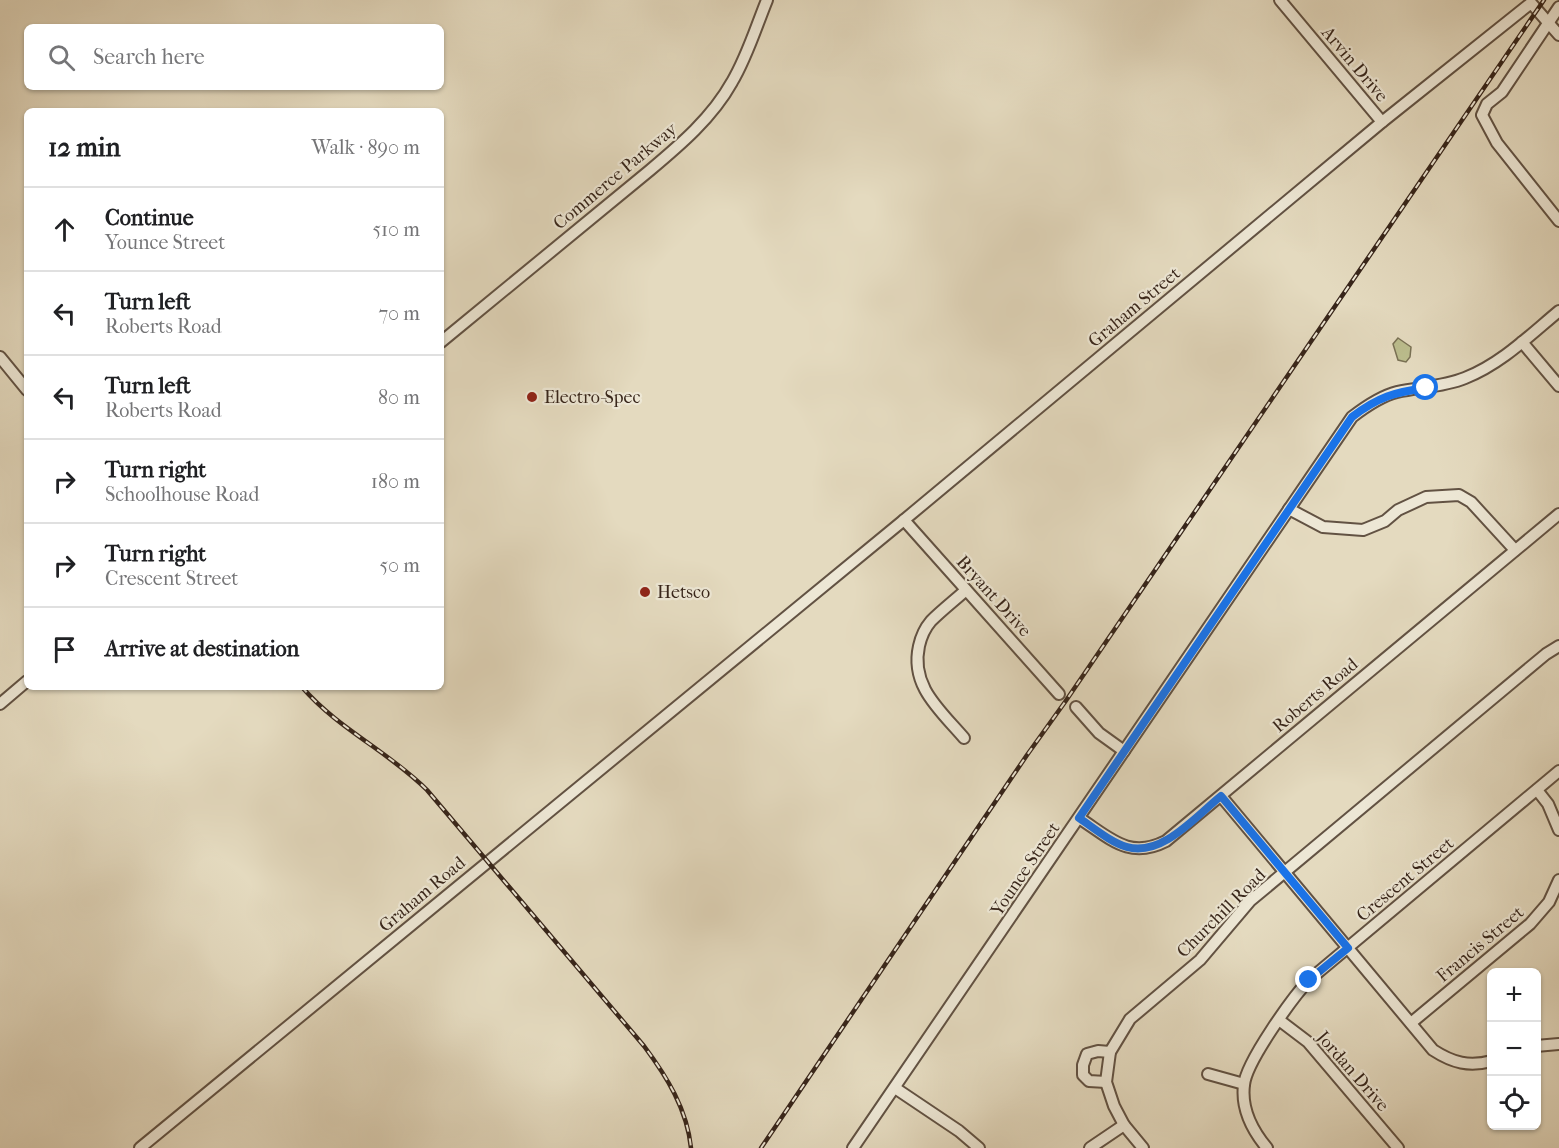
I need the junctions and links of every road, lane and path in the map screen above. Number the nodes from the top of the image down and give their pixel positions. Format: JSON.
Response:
{"nodes":[{"id":1,"x":767,"y":0,"type":"edge"},
{"id":2,"x":1280,"y":0,"type":"edge"},
{"id":3,"x":1532,"y":2,"type":"edge"},
{"id":4,"x":1559,"y":7,"type":"edge"},
{"id":5,"x":1549,"y":22,"type":"junction"},
{"id":6,"x":1559,"y":34,"type":"edge"},
{"id":7,"x":1382,"y":122,"type":"junction"},
{"id":8,"x":1559,"y":221,"type":"edge"},
{"id":9,"x":1559,"y":311,"type":"edge"},
{"id":10,"x":444,"y":340,"type":"edge"},
{"id":11,"x":1522,"y":342,"type":"junction"},
{"id":12,"x":0,"y":357,"type":"edge"},
{"id":13,"x":24,"y":386,"type":"edge"},
{"id":14,"x":1559,"y":386,"type":"edge"},
{"id":15,"x":1289,"y":509,"type":"junction"},
{"id":16,"x":1559,"y":514,"type":"edge"},
{"id":17,"x":904,"y":520,"type":"junction"},
{"id":18,"x":1515,"y":550,"type":"junction"},
{"id":19,"x":966,"y":590,"type":"junction"},
{"id":20,"x":1559,"y":646,"type":"edge"},
{"id":21,"x":725,"y":666,"type":"joint"},
{"id":22,"x":24,"y":684,"type":"edge"},
{"id":23,"x":1059,"y":694,"type":"dead end"},
{"id":24,"x":0,"y":704,"type":"edge"},
{"id":25,"x":1076,"y":707,"type":"dead end"},
{"id":26,"x":964,"y":738,"type":"dead end"},
{"id":27,"x":1124,"y":751,"type":"junction"},
{"id":28,"x":1559,"y":771,"type":"edge"},
{"id":29,"x":1537,"y":790,"type":"junction"},
{"id":30,"x":1221,"y":796,"type":"junction"},
{"id":31,"x":1079,"y":818,"type":"junction"},
{"id":32,"x":1559,"y":830,"type":"edge"},
{"id":33,"x":1286,"y":872,"type":"junction"},
{"id":34,"x":1559,"y":880,"type":"edge"},
{"id":35,"x":1348,"y":948,"type":"junction"},
{"id":36,"x":1280,"y":1020,"type":"junction"},
{"id":37,"x":1411,"y":1023,"type":"junction"},
{"id":38,"x":1559,"y":1044,"type":"edge"},
{"id":39,"x":1541,"y":1046,"type":"edge"},
{"id":40,"x":1110,"y":1052,"type":"junction"},
{"id":41,"x":1487,"y":1062,"type":"edge"},
{"id":42,"x":1208,"y":1074,"type":"dead end"},
{"id":43,"x":1106,"y":1082,"type":"junction"},
{"id":44,"x":1244,"y":1084,"type":"junction"},
{"id":45,"x":895,"y":1088,"type":"junction"},
{"id":46,"x":1124,"y":1125,"type":"junction"},
{"id":47,"x":140,"y":1148,"type":"edge"},
{"id":48,"x":853,"y":1148,"type":"edge"},
{"id":49,"x":979,"y":1148,"type":"edge"},
{"id":50,"x":1090,"y":1148,"type":"edge"},
{"id":51,"x":1143,"y":1148,"type":"edge"},
{"id":52,"x":1267,"y":1148,"type":"edge"},
{"id":53,"x":1398,"y":1148,"type":"edge"}],
"edges":[{"from":1,"to":10,"type":"street","name":"Commerce Parkway"},
{"from":2,"to":7,"type":"street","name":"Arvin Drive"},
{"from":3,"to":5,"type":"street","name":"Graham Street"},
{"from":3,"to":7,"type":"street","name":"Graham Street"},
{"from":4,"to":5,"type":"street"},
{"from":5,"to":6,"type":"street","name":"Graham Street"},
{"from":5,"to":8,"type":"street"},
{"from":7,"to":17,"type":"street","name":"Graham Street"},
{"from":9,"to":11,"type":"street","name":"Younce Street"},
{"from":11,"to":14,"type":"street"},
{"from":11,"to":15,"type":"street","name":"Younce Street"},
{"from":12,"to":13,"type":"street"},
{"from":15,"to":18,"type":"street"},
{"from":15,"to":27,"type":"street","name":"Younce Street"},
{"from":16,"to":18,"type":"street","name":"Roberts Road"},
{"from":17,"to":19,"type":"street","name":"Bryant Drive"},
{"from":17,"to":21,"type":"street","name":"Graham Street"},
{"from":18,"to":30,"type":"street","name":"Roberts Road"},
{"from":19,"to":23,"type":"street","name":"Bryant Drive"},
{"from":19,"to":26,"type":"street"},
{"from":20,"to":33,"type":"street","name":"Churchill Road"},
{"from":21,"to":47,"type":"street","name":"Graham Road"},
{"from":22,"to":24,"type":"street"},
{"from":25,"to":27,"type":"street"},
{"from":27,"to":31,"type":"street","name":"Younce Street"},
{"from":28,"to":29,"type":"street","name":"Crescent Street"},
{"from":29,"to":32,"type":"street"},
{"from":29,"to":35,"type":"street","name":"Crescent Street"},
{"from":30,"to":31,"type":"street","name":"Roberts Road"},
{"from":30,"to":33,"type":"street"},
{"from":31,"to":45,"type":"street","name":"Younce Street"},
{"from":33,"to":35,"type":"street"},
{"from":33,"to":40,"type":"street","name":"Churchill Road"},
{"from":34,"to":37,"type":"street","name":"Francis Street"},
{"from":35,"to":36,"type":"street","name":"Crescent Street"},
{"from":35,"to":37,"type":"street"},
{"from":36,"to":44,"type":"street","name":"Crescent Street"},
{"from":36,"to":53,"type":"street","name":"Jordan Drive"},
{"from":37,"to":41,"type":"street"},
{"from":38,"to":39,"type":"street"},
{"from":40,"to":43,"type":"street","name":"Churchill Road"},
{"from":40,"to":43,"type":"street"},
{"from":42,"to":44,"type":"street"},
{"from":43,"to":46,"type":"street","name":"Churchill Road"},
{"from":44,"to":52,"type":"street"},
{"from":45,"to":48,"type":"street","name":"Younce Street"},
{"from":45,"to":49,"type":"street"},
{"from":46,"to":50,"type":"street"},
{"from":46,"to":51,"type":"street","name":"Churchill Road"}]}
